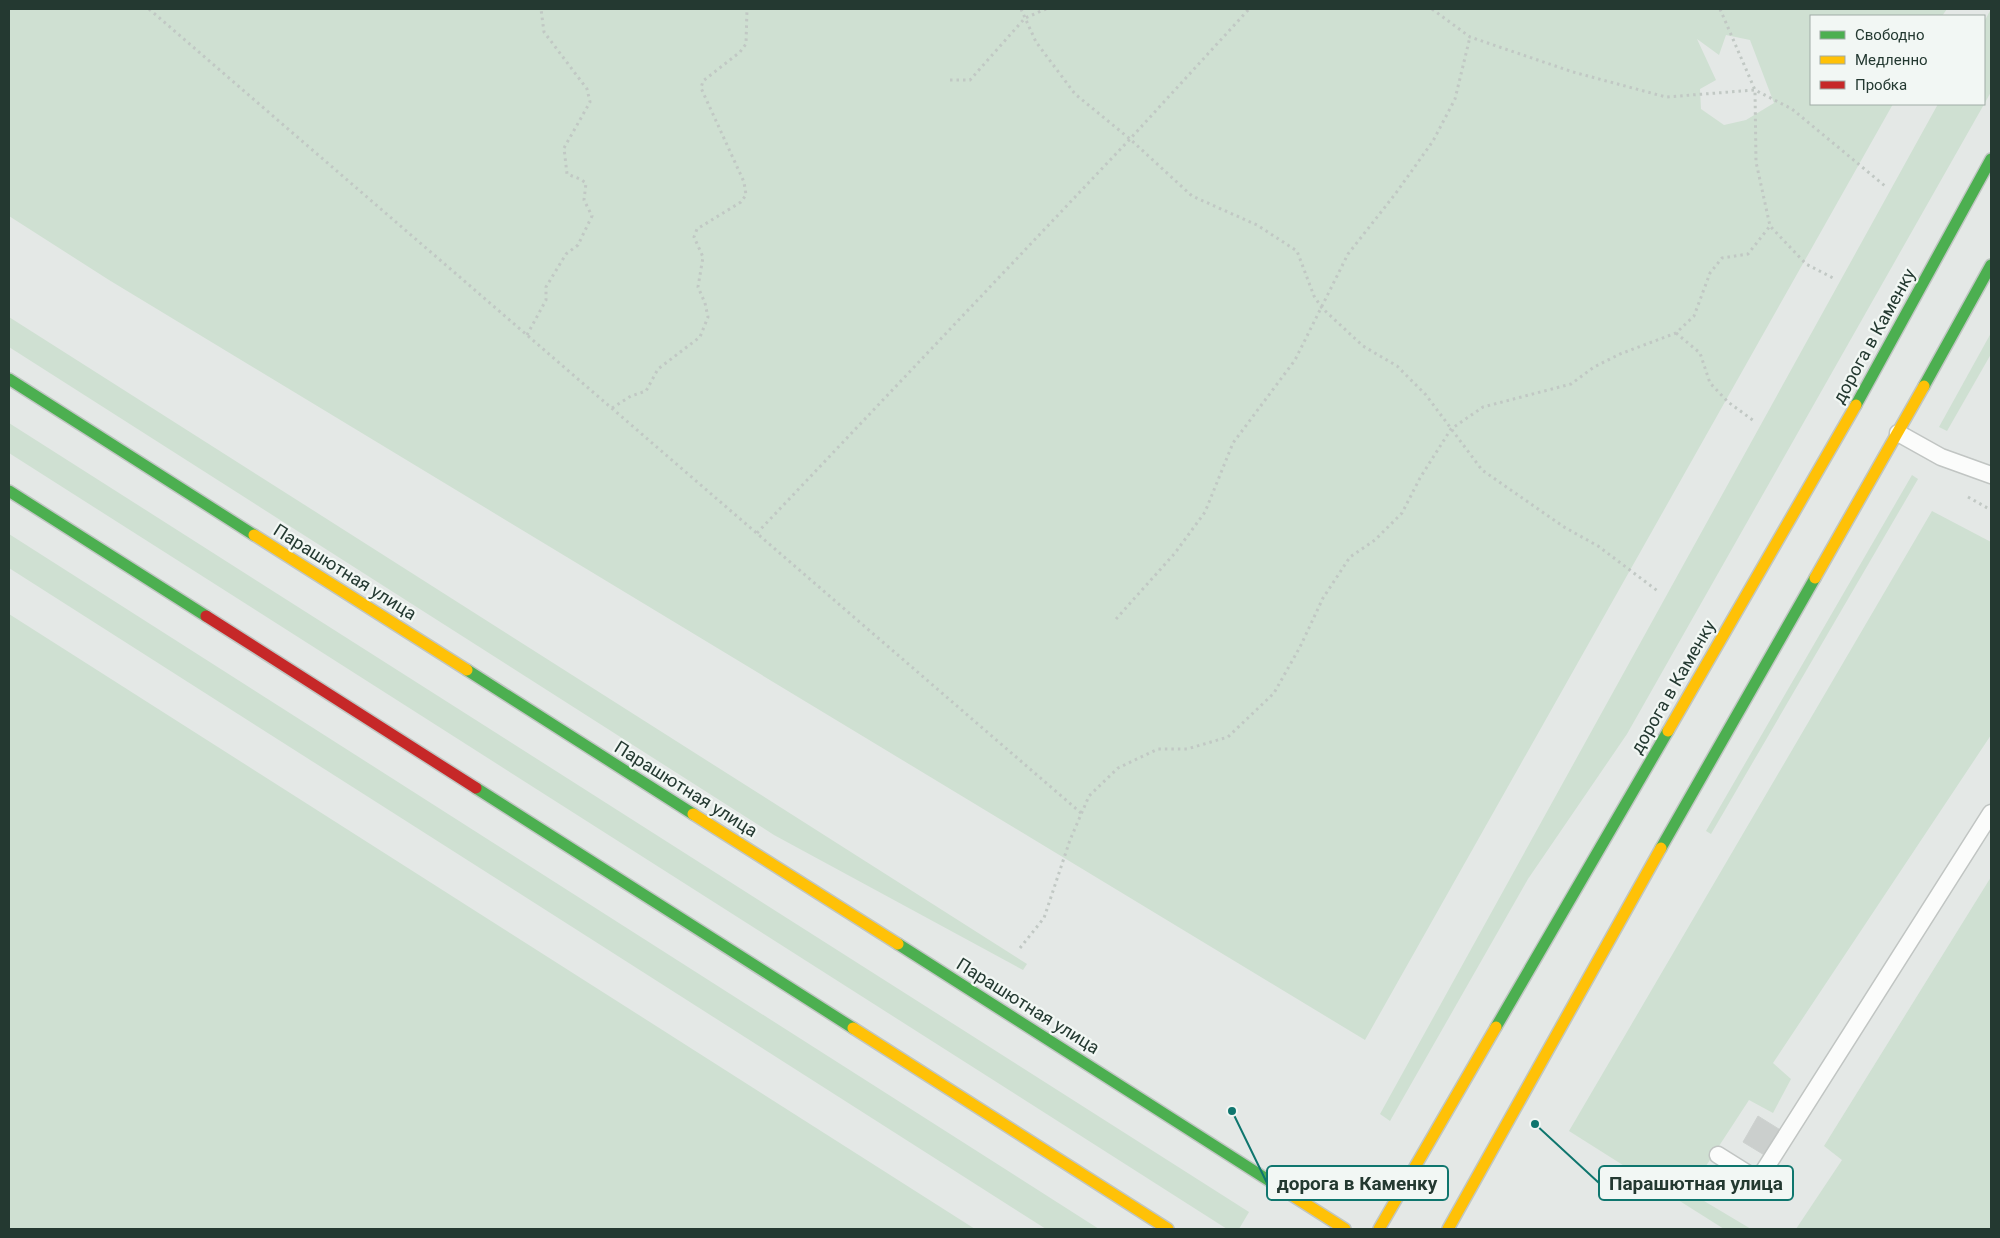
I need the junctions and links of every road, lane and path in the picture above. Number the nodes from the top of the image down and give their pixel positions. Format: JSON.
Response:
{"nodes":[{"id":1,"x":149,"y":9,"type":"edge"},
{"id":2,"x":541,"y":9,"type":"edge"},
{"id":3,"x":748,"y":9,"type":"edge"},
{"id":4,"x":1021,"y":9,"type":"edge"},
{"id":5,"x":1046,"y":9,"type":"edge"},
{"id":6,"x":1250,"y":9,"type":"edge"},
{"id":7,"x":1432,"y":9,"type":"edge"},
{"id":8,"x":1720,"y":9,"type":"edge"},
{"id":9,"x":1025,"y":18,"type":"junction"},
{"id":10,"x":1470,"y":37,"type":"junction"},
{"id":11,"x":950,"y":80,"type":"dead end"},
{"id":12,"x":1755,"y":90,"type":"junction"},
{"id":13,"x":1130,"y":139,"type":"junction"},
{"id":14,"x":1991,"y":159,"type":"edge"},
{"id":15,"x":1885,"y":186,"type":"dead end"},
{"id":16,"x":1770,"y":226,"type":"junction"},
{"id":17,"x":1991,"y":265,"type":"edge"},
{"id":18,"x":1833,"y":278,"type":"dead end"},
{"id":19,"x":1322,"y":308,"type":"junction"},
{"id":20,"x":1676,"y":333,"type":"junction"},
{"id":21,"x":527,"y":335,"type":"junction"},
{"id":22,"x":9,"y":379,"type":"edge"},
{"id":23,"x":612,"y":408,"type":"dead end"},
{"id":24,"x":1754,"y":421,"type":"dead end"},
{"id":25,"x":1451,"y":430,"type":"junction"},
{"id":26,"x":1898,"y":433,"type":"junction"},
{"id":27,"x":1991,"y":476,"type":"edge"},
{"id":28,"x":9,"y":491,"type":"edge"},
{"id":29,"x":757,"y":533,"type":"dead end"},
{"id":30,"x":1659,"y":592,"type":"dead end"},
{"id":31,"x":1116,"y":618,"type":"dead end"},
{"id":32,"x":1081,"y":813,"type":"junction"},
{"id":33,"x":1991,"y":813,"type":"edge"},
{"id":34,"x":1020,"y":948,"type":"dead end"},
{"id":35,"x":1718,"y":1155,"type":"dead end"},
{"id":36,"x":1168,"y":1229,"type":"edge"},
{"id":37,"x":1345,"y":1229,"type":"edge"},
{"id":38,"x":1379,"y":1229,"type":"edge"},
{"id":39,"x":1448,"y":1229,"type":"edge"}],
"edges":[{"from":1,"to":21,"type":"path"},
{"from":2,"to":21,"type":"path"},
{"from":3,"to":23,"type":"path"},
{"from":4,"to":9,"type":"path"},
{"from":5,"to":9,"type":"path"},
{"from":6,"to":13,"type":"path"},
{"from":7,"to":10,"type":"path"},
{"from":8,"to":12,"type":"path"},
{"from":9,"to":11,"type":"path"},
{"from":9,"to":13,"type":"path"},
{"from":10,"to":12,"type":"path"},
{"from":10,"to":19,"type":"path"},
{"from":12,"to":15,"type":"path"},
{"from":12,"to":16,"type":"path"},
{"from":13,"to":19,"type":"path"},
{"from":13,"to":29,"type":"path"},
{"from":14,"to":38,"type":"main road","name":"дорога в Каменку"},
{"from":16,"to":18,"type":"path"},
{"from":16,"to":20,"type":"path"},
{"from":17,"to":26,"type":"main road"},
{"from":19,"to":25,"type":"path"},
{"from":19,"to":31,"type":"path"},
{"from":20,"to":24,"type":"path"},
{"from":20,"to":25,"type":"path"},
{"from":21,"to":32,"type":"path"},
{"from":22,"to":37,"type":"main road","name":"Парашютная улица"},
{"from":25,"to":30,"type":"path"},
{"from":25,"to":32,"type":"path"},
{"from":26,"to":27,"type":"lane"},
{"from":26,"to":39,"type":"main road"},
{"from":28,"to":36,"type":"main road"},
{"from":32,"to":34,"type":"path"},
{"from":33,"to":35,"type":"lane"}]}
